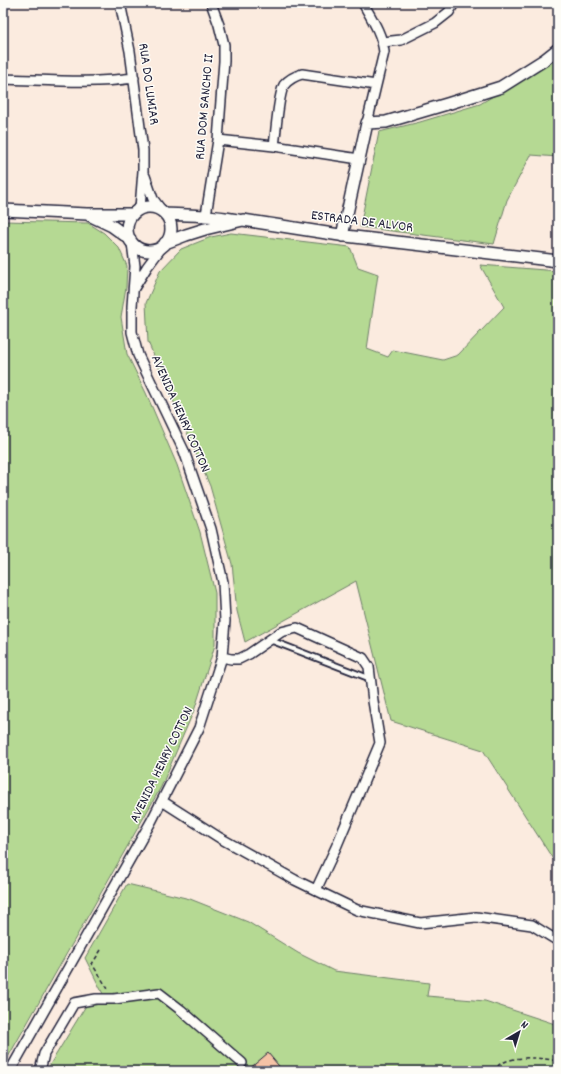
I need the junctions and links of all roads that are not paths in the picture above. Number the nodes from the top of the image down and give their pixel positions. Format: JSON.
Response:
{"nodes":[{"id":1,"x":120,"y":3,"type":"edge"},
{"id":2,"x":363,"y":3,"type":"edge"},
{"id":3,"x":454,"y":3,"type":"edge"},
{"id":4,"x":212,"y":4,"type":"edge"},
{"id":5,"x":383,"y":42,"type":"junction"},
{"id":6,"x":558,"y":50,"type":"edge"},
{"id":7,"x":134,"y":78,"type":"junction"},
{"id":8,"x":3,"y":79,"type":"edge"},
{"id":9,"x":376,"y":85,"type":"junction"},
{"id":10,"x":366,"y":124,"type":"junction"},
{"id":11,"x":218,"y":140,"type":"junction"},
{"id":12,"x":274,"y":146,"type":"junction"},
{"id":13,"x":359,"y":159,"type":"junction"},
{"id":14,"x":144,"y":171,"type":"junction"},
{"id":15,"x":3,"y":210,"type":"edge"},
{"id":16,"x":136,"y":211,"type":"junction"},
{"id":17,"x":164,"y":212,"type":"junction"},
{"id":18,"x":87,"y":214,"type":"junction"},
{"id":19,"x":206,"y":215,"type":"junction"},
{"id":20,"x":243,"y":220,"type":"junction"},
{"id":21,"x":342,"y":236,"type":"junction"},
{"id":22,"x":131,"y":241,"type":"junction"},
{"id":23,"x":163,"y":245,"type":"junction"},
{"id":24,"x":558,"y":261,"type":"edge"},
{"id":25,"x":134,"y":289,"type":"junction"},
{"id":26,"x":270,"y":640,"type":"junction"},
{"id":27,"x":222,"y":657,"type":"junction"},
{"id":28,"x":371,"y":679,"type":"junction"},
{"id":29,"x":162,"y":801,"type":"junction"},
{"id":30,"x":316,"y":890,"type":"junction"},
{"id":31,"x":558,"y":941,"type":"edge"},
{"id":32,"x":242,"y":1063,"type":"dead end"},
{"id":33,"x":10,"y":1071,"type":"edge"},
{"id":34,"x":40,"y":1071,"type":"edge"}],
"edges":[{"from":1,"to":7,"type":"street","name":"RUA DO LUMIAR"},
{"from":2,"to":5,"type":"street"},
{"from":3,"to":5,"type":"street"},
{"from":4,"to":11,"type":"street","name":"RUA DOM SANCHO II"},
{"from":5,"to":9,"type":"street"},
{"from":6,"to":10,"type":"street"},
{"from":7,"to":8,"type":"street"},
{"from":7,"to":14,"type":"street","name":"RUA DO LUMIAR"},
{"from":9,"to":10,"type":"street"},
{"from":9,"to":12,"type":"street"},
{"from":10,"to":13,"type":"street"},
{"from":11,"to":12,"type":"street"},
{"from":11,"to":19,"type":"street","name":"RUA DOM SANCHO II"},
{"from":12,"to":13,"type":"street"},
{"from":13,"to":21,"type":"street"},
{"from":14,"to":16,"type":"street"},
{"from":14,"to":17,"type":"street"},
{"from":15,"to":18,"type":"street","name":"ESTRADA DE ALVOR"},
{"from":16,"to":17,"type":"street","name":"ESTRADA DE ALVOR"},
{"from":16,"to":18,"type":"street","name":"ESTRADA DE ALVOR"},
{"from":16,"to":22,"type":"street"},
{"from":17,"to":19,"type":"street","name":"ESTRADA DE ALVOR"},
{"from":17,"to":23,"type":"street"},
{"from":18,"to":22,"type":"street","name":"ESTRADA DE ALVOR"},
{"from":19,"to":20,"type":"street","name":"ESTRADA DE ALVOR"},
{"from":20,"to":21,"type":"street","name":"ESTRADA DE ALVOR"},
{"from":20,"to":23,"type":"street","name":"ESTRADA DE ALVOR"},
{"from":21,"to":24,"type":"street","name":"ESTRADA DE ALVOR"},
{"from":22,"to":23,"type":"street","name":"ESTRADA DE ALVOR"},
{"from":22,"to":25,"type":"street","name":"AVENIDA HENRY COTTON"},
{"from":23,"to":25,"type":"street"},
{"from":25,"to":27,"type":"street","name":"AVENIDA HENRY COTTON"},
{"from":26,"to":27,"type":"street"},
{"from":26,"to":28,"type":"lane"},
{"from":26,"to":28,"type":"street"},
{"from":27,"to":29,"type":"street","name":"AVENIDA HENRY COTTON"},
{"from":28,"to":30,"type":"street"},
{"from":29,"to":30,"type":"street"},
{"from":29,"to":33,"type":"street","name":"AVENIDA HENRY COTTON"},
{"from":30,"to":31,"type":"street"},
{"from":32,"to":34,"type":"street"}]}
